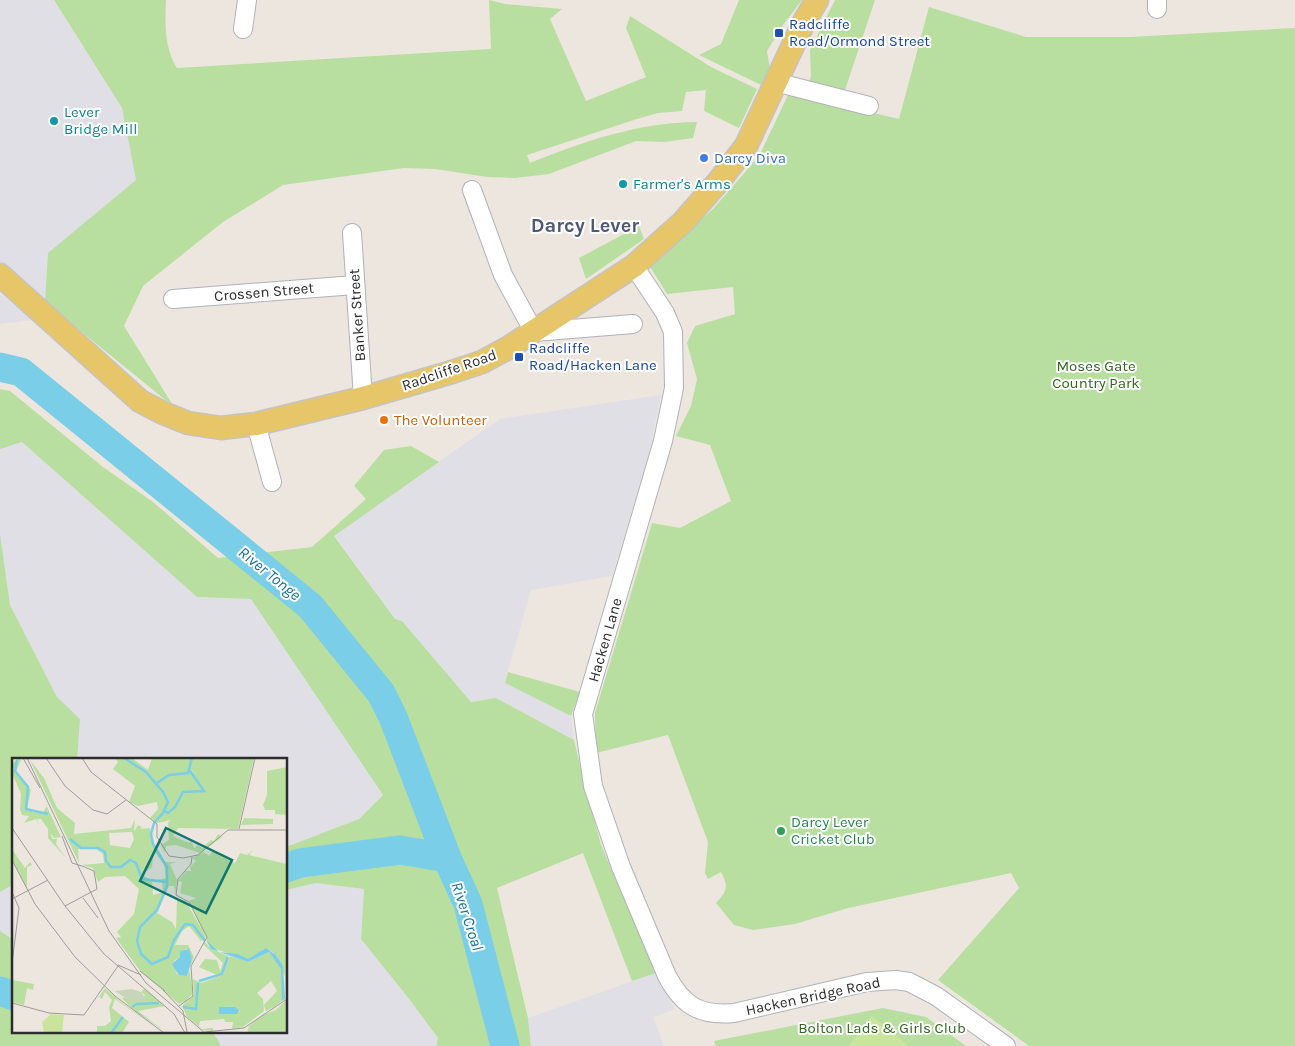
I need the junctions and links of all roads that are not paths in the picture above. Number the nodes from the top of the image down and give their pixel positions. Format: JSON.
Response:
{"nodes":[{"id":1,"x":247,"y":0,"type":"edge"},
{"id":2,"x":817,"y":0,"type":"edge"},
{"id":3,"x":243,"y":29,"type":"dead end"},
{"id":4,"x":773,"y":87,"type":"junction"},
{"id":5,"x":869,"y":106,"type":"dead end"},
{"id":6,"x":472,"y":190,"type":"dead end"},
{"id":7,"x":352,"y":233,"type":"dead end"},
{"id":8,"x":634,"y":266,"type":"junction"},
{"id":9,"x":0,"y":275,"type":"edge"},
{"id":10,"x":356,"y":285,"type":"junction"},
{"id":11,"x":173,"y":300,"type":"dead end"},
{"id":12,"x":633,"y":324,"type":"dead end"},
{"id":13,"x":534,"y":332,"type":"junction"},
{"id":14,"x":363,"y":398,"type":"junction"},
{"id":15,"x":256,"y":424,"type":"junction"},
{"id":16,"x":272,"y":482,"type":"dead end"},
{"id":17,"x":692,"y":1007,"type":"joint"},
{"id":18,"x":1006,"y":1046,"type":"edge"}],
"edges":[{"from":1,"to":3,"type":"street"},
{"from":2,"to":4,"type":"main road","name":"Radcliffe Road"},
{"from":4,"to":5,"type":"street"},
{"from":4,"to":8,"type":"main road","name":"Radcliffe Road"},
{"from":6,"to":13,"type":"street"},
{"from":7,"to":10,"type":"street","name":"Banker Street"},
{"from":8,"to":13,"type":"main road","name":"Radcliffe Road"},
{"from":8,"to":17,"type":"street","name":"Hacken Lane"},
{"from":9,"to":15,"type":"main road","name":"Radcliffe Road"},
{"from":10,"to":11,"type":"street","name":"Crossen Street"},
{"from":10,"to":14,"type":"street","name":"Banker Street"},
{"from":12,"to":13,"type":"street"},
{"from":13,"to":14,"type":"main road","name":"Radcliffe Road"},
{"from":14,"to":15,"type":"main road","name":"Radcliffe Road"},
{"from":15,"to":16,"type":"street"},
{"from":17,"to":18,"type":"street","name":"Hacken Bridge Road"}]}
